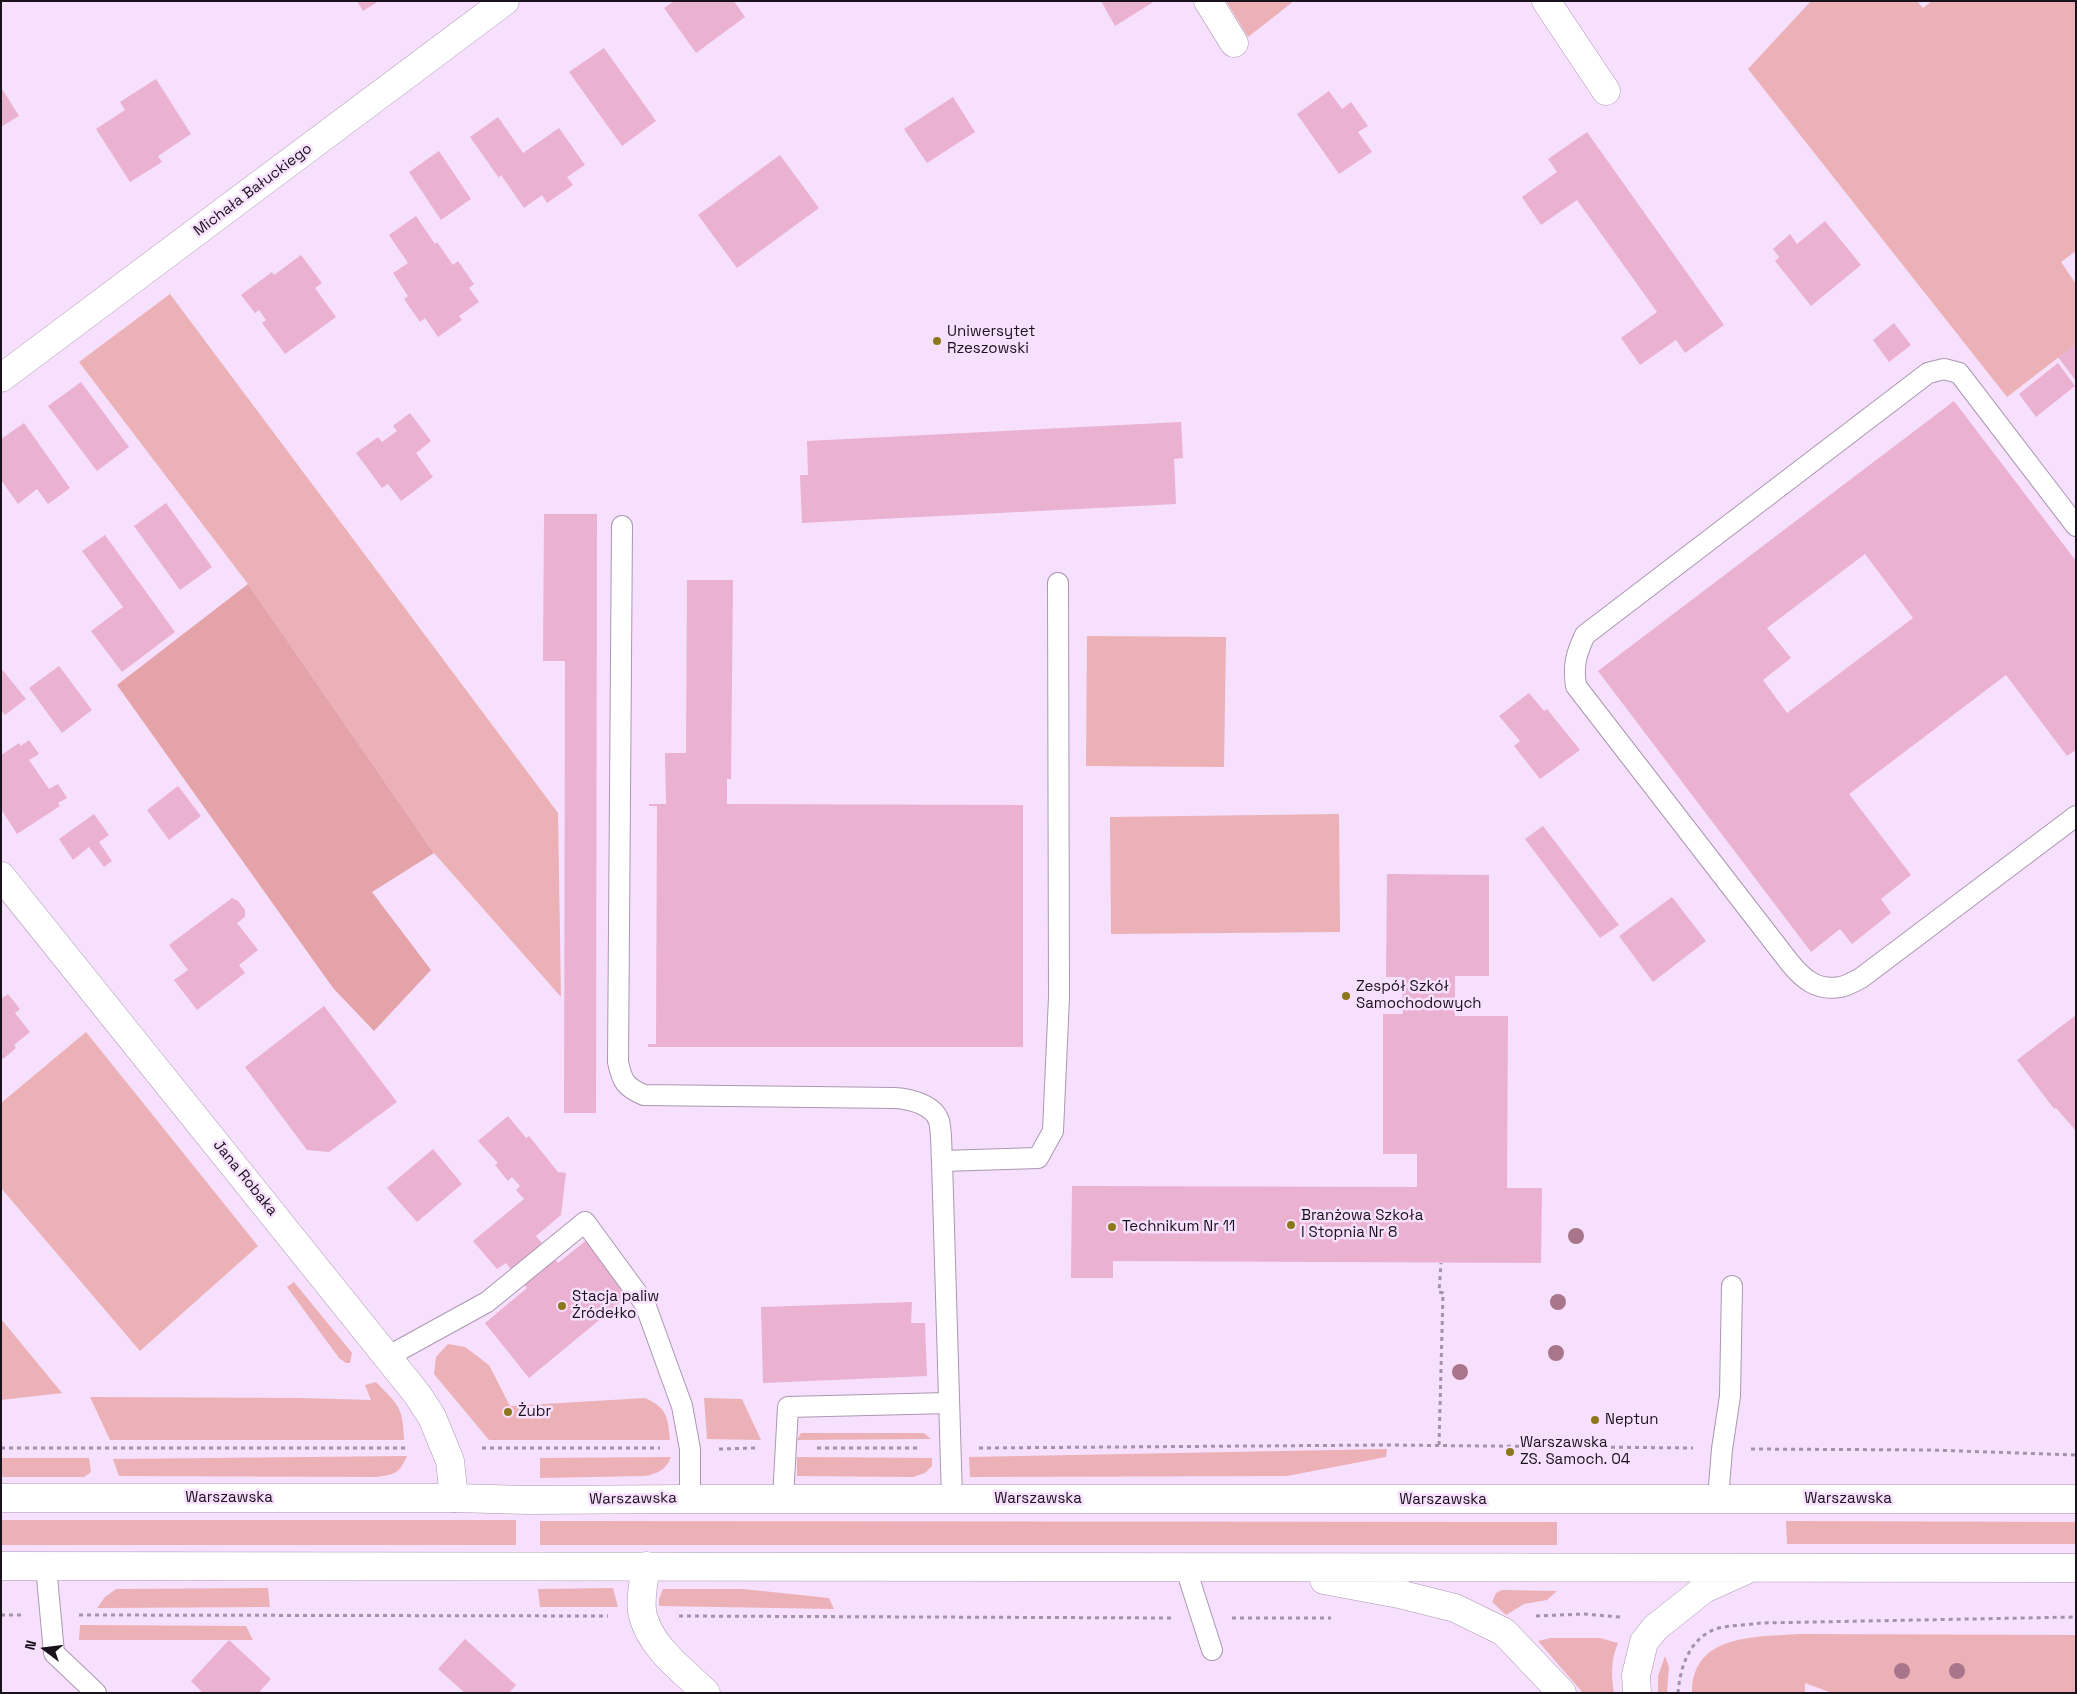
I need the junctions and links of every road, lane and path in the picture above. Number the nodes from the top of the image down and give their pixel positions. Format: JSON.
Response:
{"nodes":[{"id":1,"x":505,"y":1,"type":"edge"},
{"id":2,"x":1208,"y":1,"type":"edge"},
{"id":3,"x":1546,"y":1,"type":"edge"},
{"id":4,"x":1234,"y":43,"type":"dead end"},
{"id":5,"x":1606,"y":91,"type":"dead end"},
{"id":6,"x":1,"y":378,"type":"edge"},
{"id":7,"x":622,"y":526,"type":"dead end"},
{"id":8,"x":2076,"y":526,"type":"edge"},
{"id":9,"x":1058,"y":583,"type":"dead end"},
{"id":10,"x":2076,"y":816,"type":"edge"},
{"id":11,"x":1,"y":876,"type":"edge"},
{"id":12,"x":942,"y":1161,"type":"junction"},
{"id":13,"x":1441,"y":1262,"type":"dead end"},
{"id":14,"x":1732,"y":1286,"type":"dead end"},
{"id":15,"x":387,"y":1357,"type":"junction"},
{"id":16,"x":948,"y":1403,"type":"junction"},
{"id":17,"x":1439,"y":1445,"type":"junction"},
{"id":18,"x":1,"y":1448,"type":"edge"},
{"id":19,"x":445,"y":1448,"type":"junction"},
{"id":20,"x":784,"y":1448,"type":"junction"},
{"id":21,"x":950,"y":1448,"type":"junction"},
{"id":22,"x":690,"y":1449,"type":"junction"},
{"id":23,"x":1722,"y":1449,"type":"junction"},
{"id":24,"x":2076,"y":1455,"type":"edge"},
{"id":25,"x":1,"y":1498,"type":"edge"},
{"id":26,"x":454,"y":1498,"type":"junction"},
{"id":27,"x":690,"y":1498,"type":"junction"},
{"id":28,"x":784,"y":1498,"type":"junction"},
{"id":29,"x":952,"y":1499,"type":"junction"},
{"id":30,"x":1718,"y":1499,"type":"junction"},
{"id":31,"x":2076,"y":1499,"type":"edge"},
{"id":32,"x":1,"y":1566,"type":"edge"},
{"id":33,"x":46,"y":1566,"type":"junction"},
{"id":34,"x":646,"y":1566,"type":"junction"},
{"id":35,"x":1185,"y":1566,"type":"junction"},
{"id":36,"x":1258,"y":1567,"type":"junction"},
{"id":37,"x":1753,"y":1567,"type":"junction"},
{"id":38,"x":2076,"y":1568,"type":"edge"},
{"id":39,"x":1,"y":1615,"type":"edge"},
{"id":40,"x":50,"y":1615,"type":"junction"},
{"id":41,"x":642,"y":1616,"type":"junction"},
{"id":42,"x":2076,"y":1617,"type":"edge"},
{"id":43,"x":1201,"y":1618,"type":"junction"},
{"id":44,"x":1331,"y":1618,"type":"dead end"},
{"id":45,"x":1655,"y":1628,"type":"junction"},
{"id":46,"x":1504,"y":1632,"type":"junction"},
{"id":47,"x":1697,"y":1641,"type":"junction"},
{"id":48,"x":1212,"y":1650,"type":"dead end"},
{"id":49,"x":96,"y":1693,"type":"edge"},
{"id":50,"x":706,"y":1693,"type":"edge"},
{"id":51,"x":1562,"y":1693,"type":"edge"},
{"id":52,"x":1637,"y":1693,"type":"edge"},
{"id":53,"x":1678,"y":1693,"type":"edge"}],
"edges":[{"from":1,"to":6,"type":"main road","name":"Michała Bałuckiego"},
{"from":2,"to":4,"type":"main road"},
{"from":3,"to":5,"type":"main road"},
{"from":7,"to":12,"type":"lane"},
{"from":8,"to":10,"type":"lane"},
{"from":9,"to":12,"type":"lane"},
{"from":11,"to":15,"type":"main road","name":"Jana Robaka"},
{"from":12,"to":16,"type":"lane"},
{"from":13,"to":17,"type":"path"},
{"from":14,"to":23,"type":"lane"},
{"from":15,"to":19,"type":"main road","name":"Jana Robaka"},
{"from":15,"to":22,"type":"lane"},
{"from":16,"to":20,"type":"lane"},
{"from":16,"to":21,"type":"lane"},
{"from":17,"to":21,"type":"path"},
{"from":17,"to":23,"type":"path"},
{"from":18,"to":19,"type":"path"},
{"from":19,"to":22,"type":"path"},
{"from":19,"to":26,"type":"main road","name":"Jana Robaka"},
{"from":20,"to":21,"type":"path"},
{"from":20,"to":22,"type":"path"},
{"from":20,"to":28,"type":"lane"},
{"from":21,"to":29,"type":"lane"},
{"from":22,"to":27,"type":"lane"},
{"from":23,"to":24,"type":"path"},
{"from":23,"to":30,"type":"lane"},
{"from":25,"to":26,"type":"main road","name":"Warszawska"},
{"from":26,"to":27,"type":"main road","name":"Warszawska"},
{"from":27,"to":28,"type":"main road","name":"Warszawska"},
{"from":28,"to":29,"type":"main road","name":"Warszawska"},
{"from":29,"to":30,"type":"main road","name":"Warszawska"},
{"from":30,"to":31,"type":"main road","name":"Warszawska"},
{"from":32,"to":33,"type":"main road"},
{"from":33,"to":34,"type":"main road"},
{"from":33,"to":40,"type":"lane"},
{"from":34,"to":35,"type":"main road"},
{"from":34,"to":41,"type":"main road"},
{"from":35,"to":36,"type":"main road"},
{"from":35,"to":43,"type":"lane"},
{"from":36,"to":37,"type":"main road"},
{"from":36,"to":46,"type":"main road"},
{"from":37,"to":38,"type":"main road"},
{"from":37,"to":45,"type":"main road"},
{"from":39,"to":40,"type":"path"},
{"from":40,"to":41,"type":"path"},
{"from":40,"to":49,"type":"lane"},
{"from":41,"to":43,"type":"path"},
{"from":41,"to":50,"type":"main road"},
{"from":42,"to":47,"type":"path"},
{"from":43,"to":44,"type":"path"},
{"from":43,"to":48,"type":"lane"},
{"from":45,"to":46,"type":"path"},
{"from":45,"to":47,"type":"path"},
{"from":45,"to":52,"type":"main road"},
{"from":46,"to":51,"type":"main road"},
{"from":47,"to":53,"type":"path"}]}
